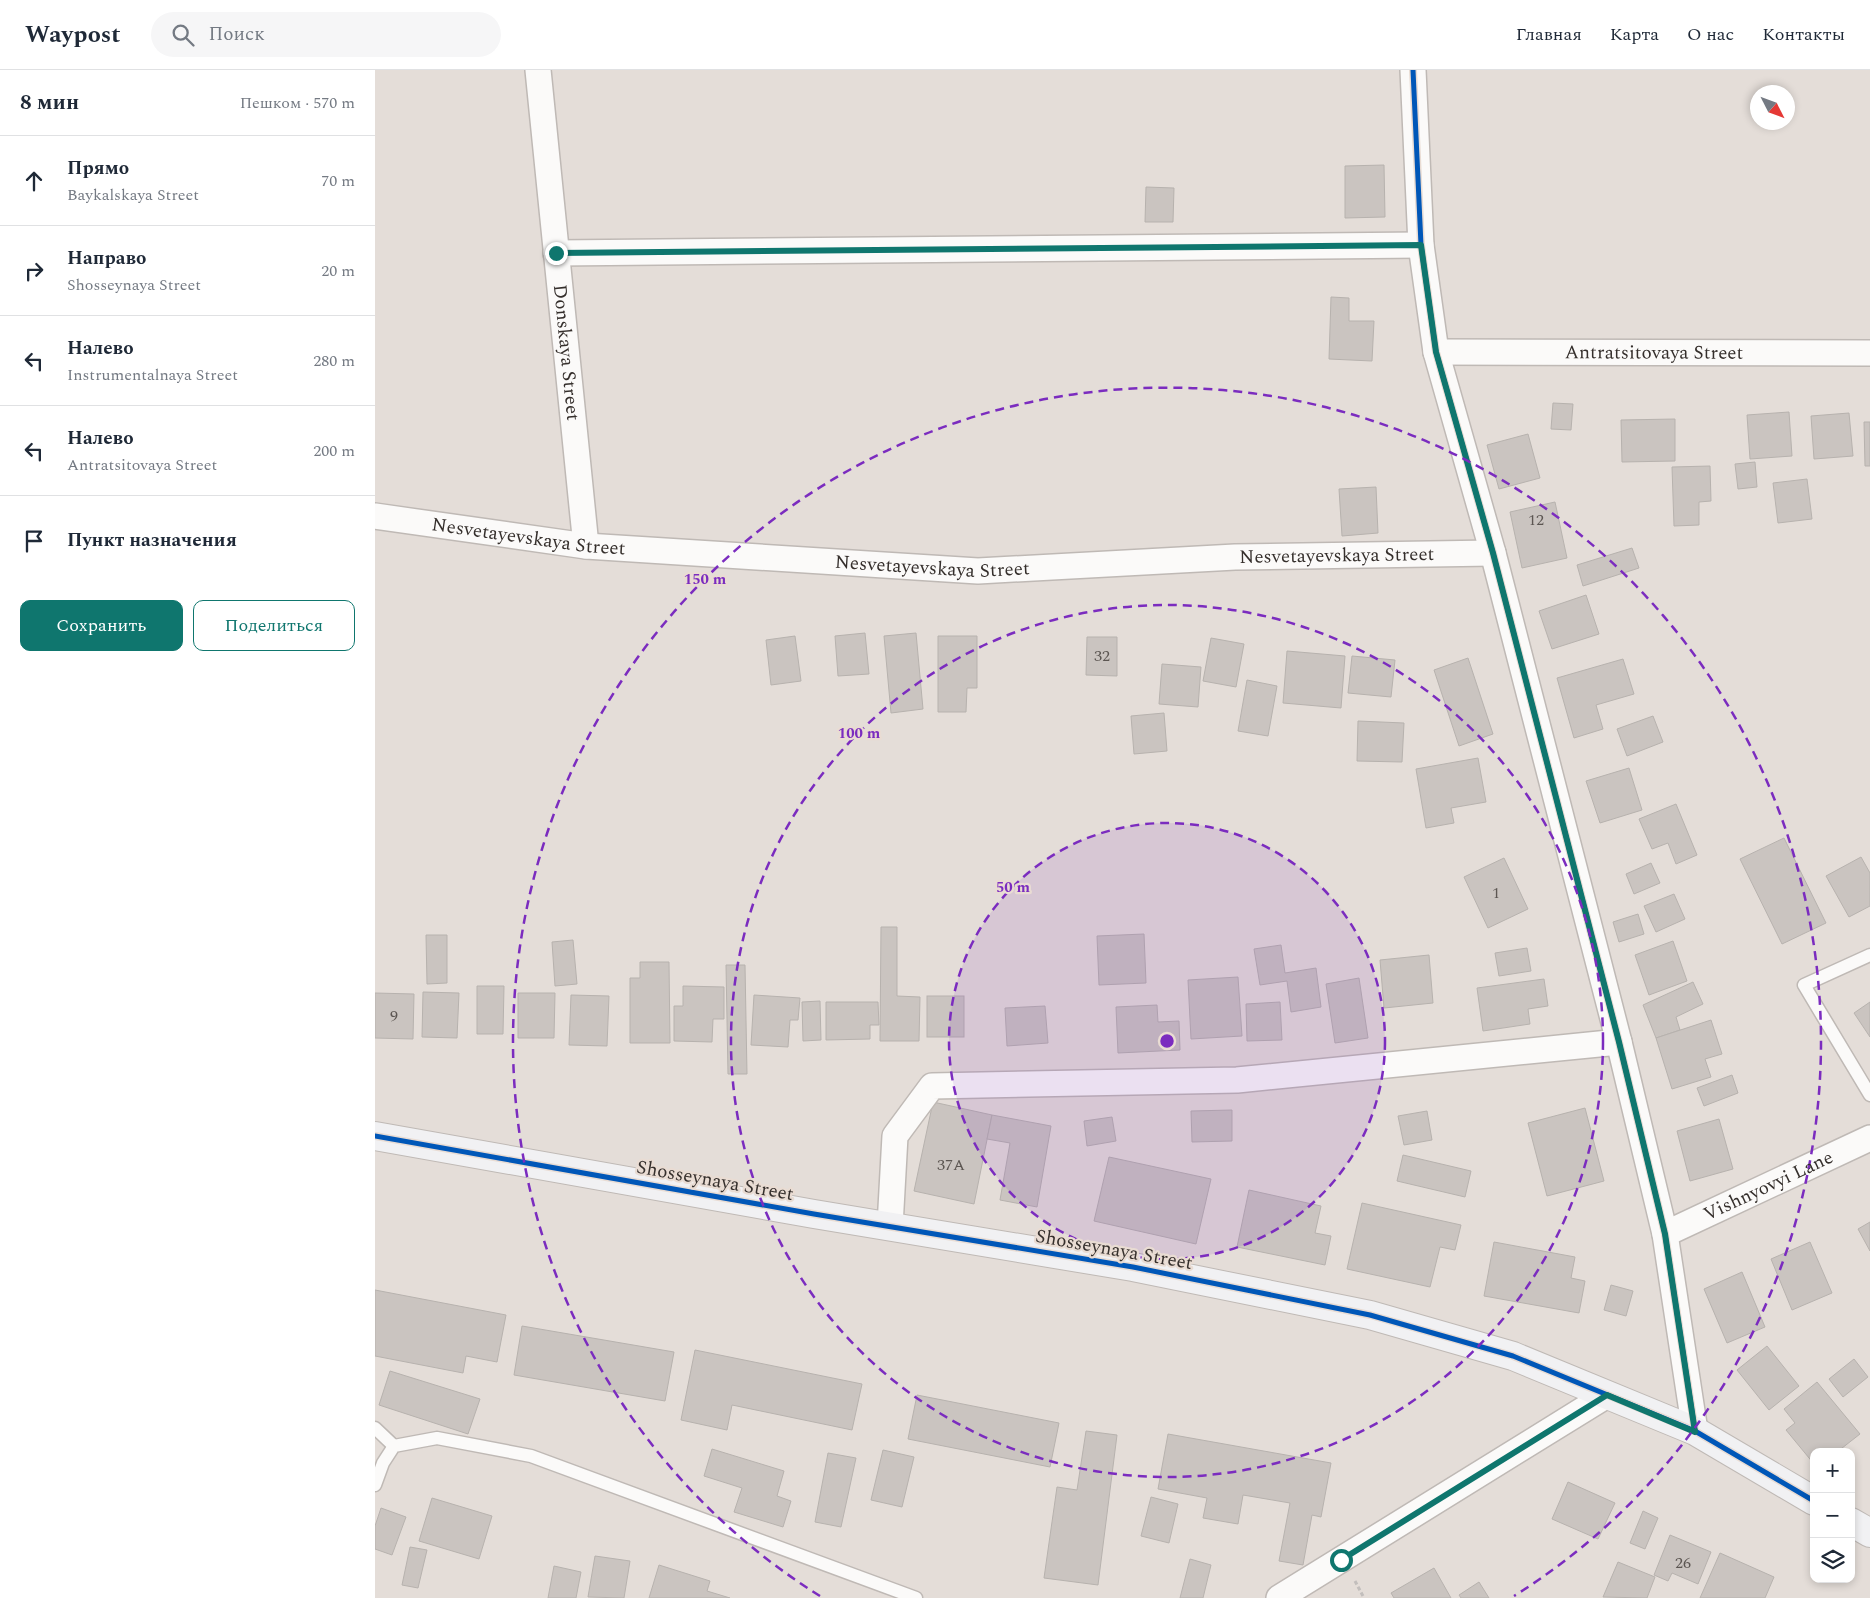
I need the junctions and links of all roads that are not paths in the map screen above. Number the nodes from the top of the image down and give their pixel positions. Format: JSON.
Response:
{"nodes":[{"id":1,"x":538,"y":70,"type":"edge"},
{"id":2,"x":1413,"y":70,"type":"edge"},
{"id":3,"x":1421,"y":245,"type":"junction"},
{"id":4,"x":556,"y":253,"type":"junction"},
{"id":5,"x":1436,"y":352,"type":"junction"},
{"id":6,"x":1870,"y":354,"type":"edge"},
{"id":7,"x":375,"y":516,"type":"edge"},
{"id":8,"x":586,"y":546,"type":"junction"},
{"id":9,"x":1493,"y":553,"type":"junction"},
{"id":10,"x":1870,"y":955,"type":"edge"},
{"id":11,"x":1619,"y":1042,"type":"junction"},
{"id":12,"x":1870,"y":1095,"type":"edge"},
{"id":13,"x":375,"y":1136,"type":"edge"},
{"id":14,"x":1870,"y":1138,"type":"edge"},
{"id":15,"x":890,"y":1226,"type":"junction"},
{"id":16,"x":1665,"y":1234,"type":"junction"},
{"id":17,"x":1607,"y":1395,"type":"junction"},
{"id":18,"x":375,"y":1428,"type":"edge"},
{"id":19,"x":1695,"y":1432,"type":"junction"},
{"id":20,"x":394,"y":1446,"type":"junction"},
{"id":21,"x":375,"y":1485,"type":"edge"},
{"id":22,"x":1810,"y":1499,"type":"edge"},
{"id":23,"x":1855,"y":1524,"type":"edge"},
{"id":24,"x":1870,"y":1533,"type":"edge"},
{"id":25,"x":916,"y":1598,"type":"edge"},
{"id":26,"x":1279,"y":1598,"type":"edge"}],
"edges":[{"from":1,"to":4,"type":"street","name":"Donskaya Street"},
{"from":2,"to":3,"type":"street"},
{"from":3,"to":4,"type":"street"},
{"from":3,"to":5,"type":"street"},
{"from":4,"to":8,"type":"street","name":"Donskaya Street"},
{"from":5,"to":6,"type":"street","name":"Antratsitovaya Street"},
{"from":5,"to":9,"type":"street"},
{"from":7,"to":8,"type":"street","name":"Nesvetayevskaya Street"},
{"from":8,"to":9,"type":"street","name":"Nesvetayevskaya Street"},
{"from":9,"to":11,"type":"street"},
{"from":10,"to":12,"type":"lane"},
{"from":11,"to":15,"type":"street"},
{"from":11,"to":16,"type":"street"},
{"from":13,"to":15,"type":"street","name":"Shosseynaya Street"},
{"from":14,"to":16,"type":"street","name":"Vishnyovyi Lane"},
{"from":15,"to":17,"type":"street","name":"Shosseynaya Street"},
{"from":16,"to":19,"type":"street"},
{"from":17,"to":19,"type":"street","name":"Shosseynaya Street"},
{"from":17,"to":26,"type":"street"},
{"from":18,"to":20,"type":"lane"},
{"from":19,"to":22,"type":"street","name":"Shosseynaya Street"},
{"from":20,"to":21,"type":"lane"},
{"from":20,"to":25,"type":"lane"},
{"from":23,"to":24,"type":"street"}]}
